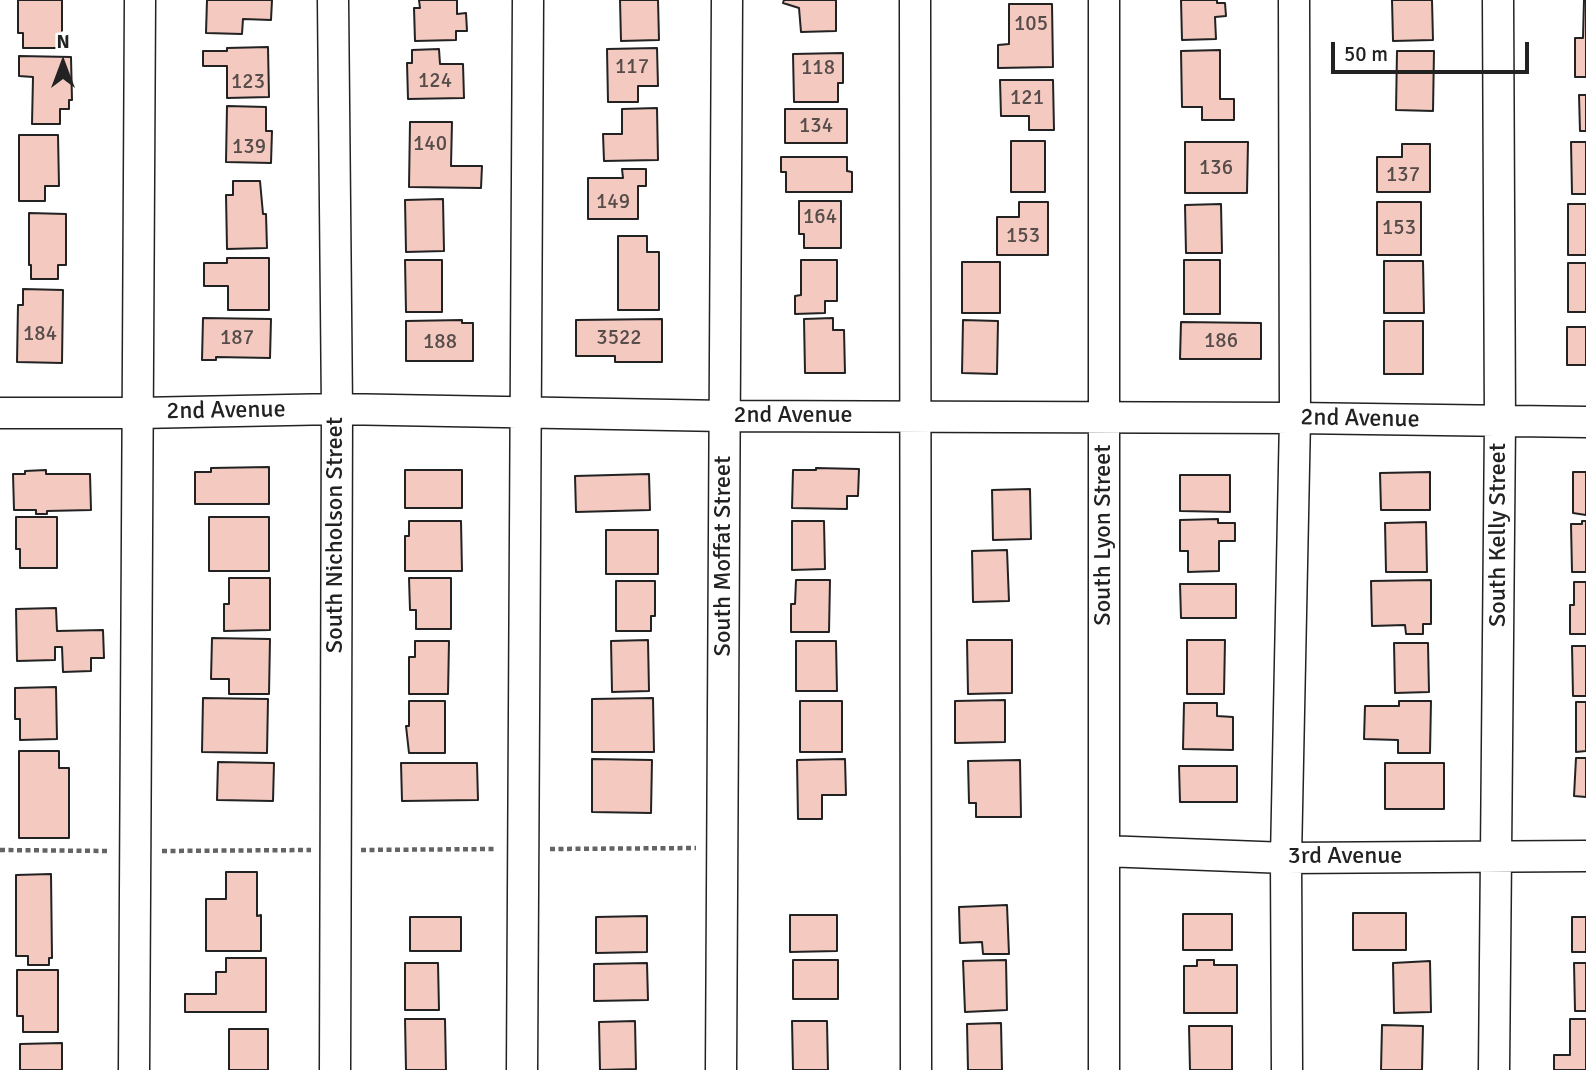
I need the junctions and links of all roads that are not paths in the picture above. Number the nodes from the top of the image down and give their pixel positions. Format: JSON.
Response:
{"nodes":[{"id":1,"x":140,"y":0,"type":"edge"},
{"id":2,"x":333,"y":0,"type":"edge"},
{"id":3,"x":528,"y":0,"type":"edge"},
{"id":4,"x":727,"y":0,"type":"edge"},
{"id":5,"x":915,"y":0,"type":"edge"},
{"id":6,"x":1104,"y":0,"type":"edge"},
{"id":7,"x":1294,"y":0,"type":"edge"},
{"id":8,"x":1498,"y":0,"type":"edge"},
{"id":9,"x":337,"y":408,"type":"junction"},
{"id":10,"x":0,"y":413,"type":"edge"},
{"id":11,"x":139,"y":413,"type":"junction"},
{"id":12,"x":525,"y":413,"type":"junction"},
{"id":13,"x":725,"y":416,"type":"junction"},
{"id":14,"x":916,"y":416,"type":"junction"},
{"id":15,"x":1104,"y":417,"type":"junction"},
{"id":16,"x":1295,"y":418,"type":"junction"},
{"id":17,"x":1500,"y":422,"type":"junction"},
{"id":18,"x":1586,"y":422,"type":"edge"},
{"id":19,"x":1104,"y":851,"type":"junction"},
{"id":20,"x":1496,"y":856,"type":"junction"},
{"id":21,"x":1586,"y":856,"type":"edge"},
{"id":22,"x":1286,"y":858,"type":"junction"},
{"id":23,"x":134,"y":1070,"type":"edge"},
{"id":24,"x":335,"y":1070,"type":"edge"},
{"id":25,"x":522,"y":1070,"type":"edge"},
{"id":26,"x":720,"y":1070,"type":"edge"},
{"id":27,"x":916,"y":1070,"type":"edge"},
{"id":28,"x":1104,"y":1070,"type":"edge"},
{"id":29,"x":1287,"y":1070,"type":"edge"},
{"id":30,"x":1494,"y":1070,"type":"edge"}],
"edges":[{"from":1,"to":11,"type":"street"},
{"from":2,"to":9,"type":"street","name":"South Nicholson Street"},
{"from":3,"to":12,"type":"street"},
{"from":4,"to":13,"type":"street","name":"South Moffat Street"},
{"from":5,"to":14,"type":"street"},
{"from":6,"to":15,"type":"street","name":"South Lyon Street"},
{"from":7,"to":16,"type":"street"},
{"from":8,"to":17,"type":"street","name":"South Kelly Street"},
{"from":9,"to":11,"type":"street","name":"2nd Avenue"},
{"from":9,"to":12,"type":"street","name":"2nd Avenue"},
{"from":9,"to":24,"type":"street","name":"South Nicholson Street"},
{"from":10,"to":11,"type":"street","name":"2nd Avenue"},
{"from":11,"to":23,"type":"street"},
{"from":12,"to":13,"type":"street","name":"2nd Avenue"},
{"from":12,"to":25,"type":"street"},
{"from":13,"to":14,"type":"street","name":"2nd Avenue"},
{"from":13,"to":26,"type":"street","name":"South Moffat Street"},
{"from":14,"to":15,"type":"street","name":"2nd Avenue"},
{"from":14,"to":27,"type":"street"},
{"from":15,"to":16,"type":"street","name":"2nd Avenue"},
{"from":15,"to":19,"type":"street","name":"South Lyon Street"},
{"from":16,"to":17,"type":"street","name":"2nd Avenue"},
{"from":16,"to":22,"type":"street"},
{"from":17,"to":18,"type":"street","name":"2nd Avenue"},
{"from":17,"to":20,"type":"street","name":"South Kelly Street"},
{"from":19,"to":22,"type":"street","name":"3rd Avenue"},
{"from":19,"to":28,"type":"street","name":"South Lyon Street"},
{"from":20,"to":21,"type":"street","name":"3rd Avenue"},
{"from":20,"to":22,"type":"street","name":"3rd Avenue"},
{"from":20,"to":30,"type":"street","name":"South Kelly Street"},
{"from":22,"to":29,"type":"street"}]}
